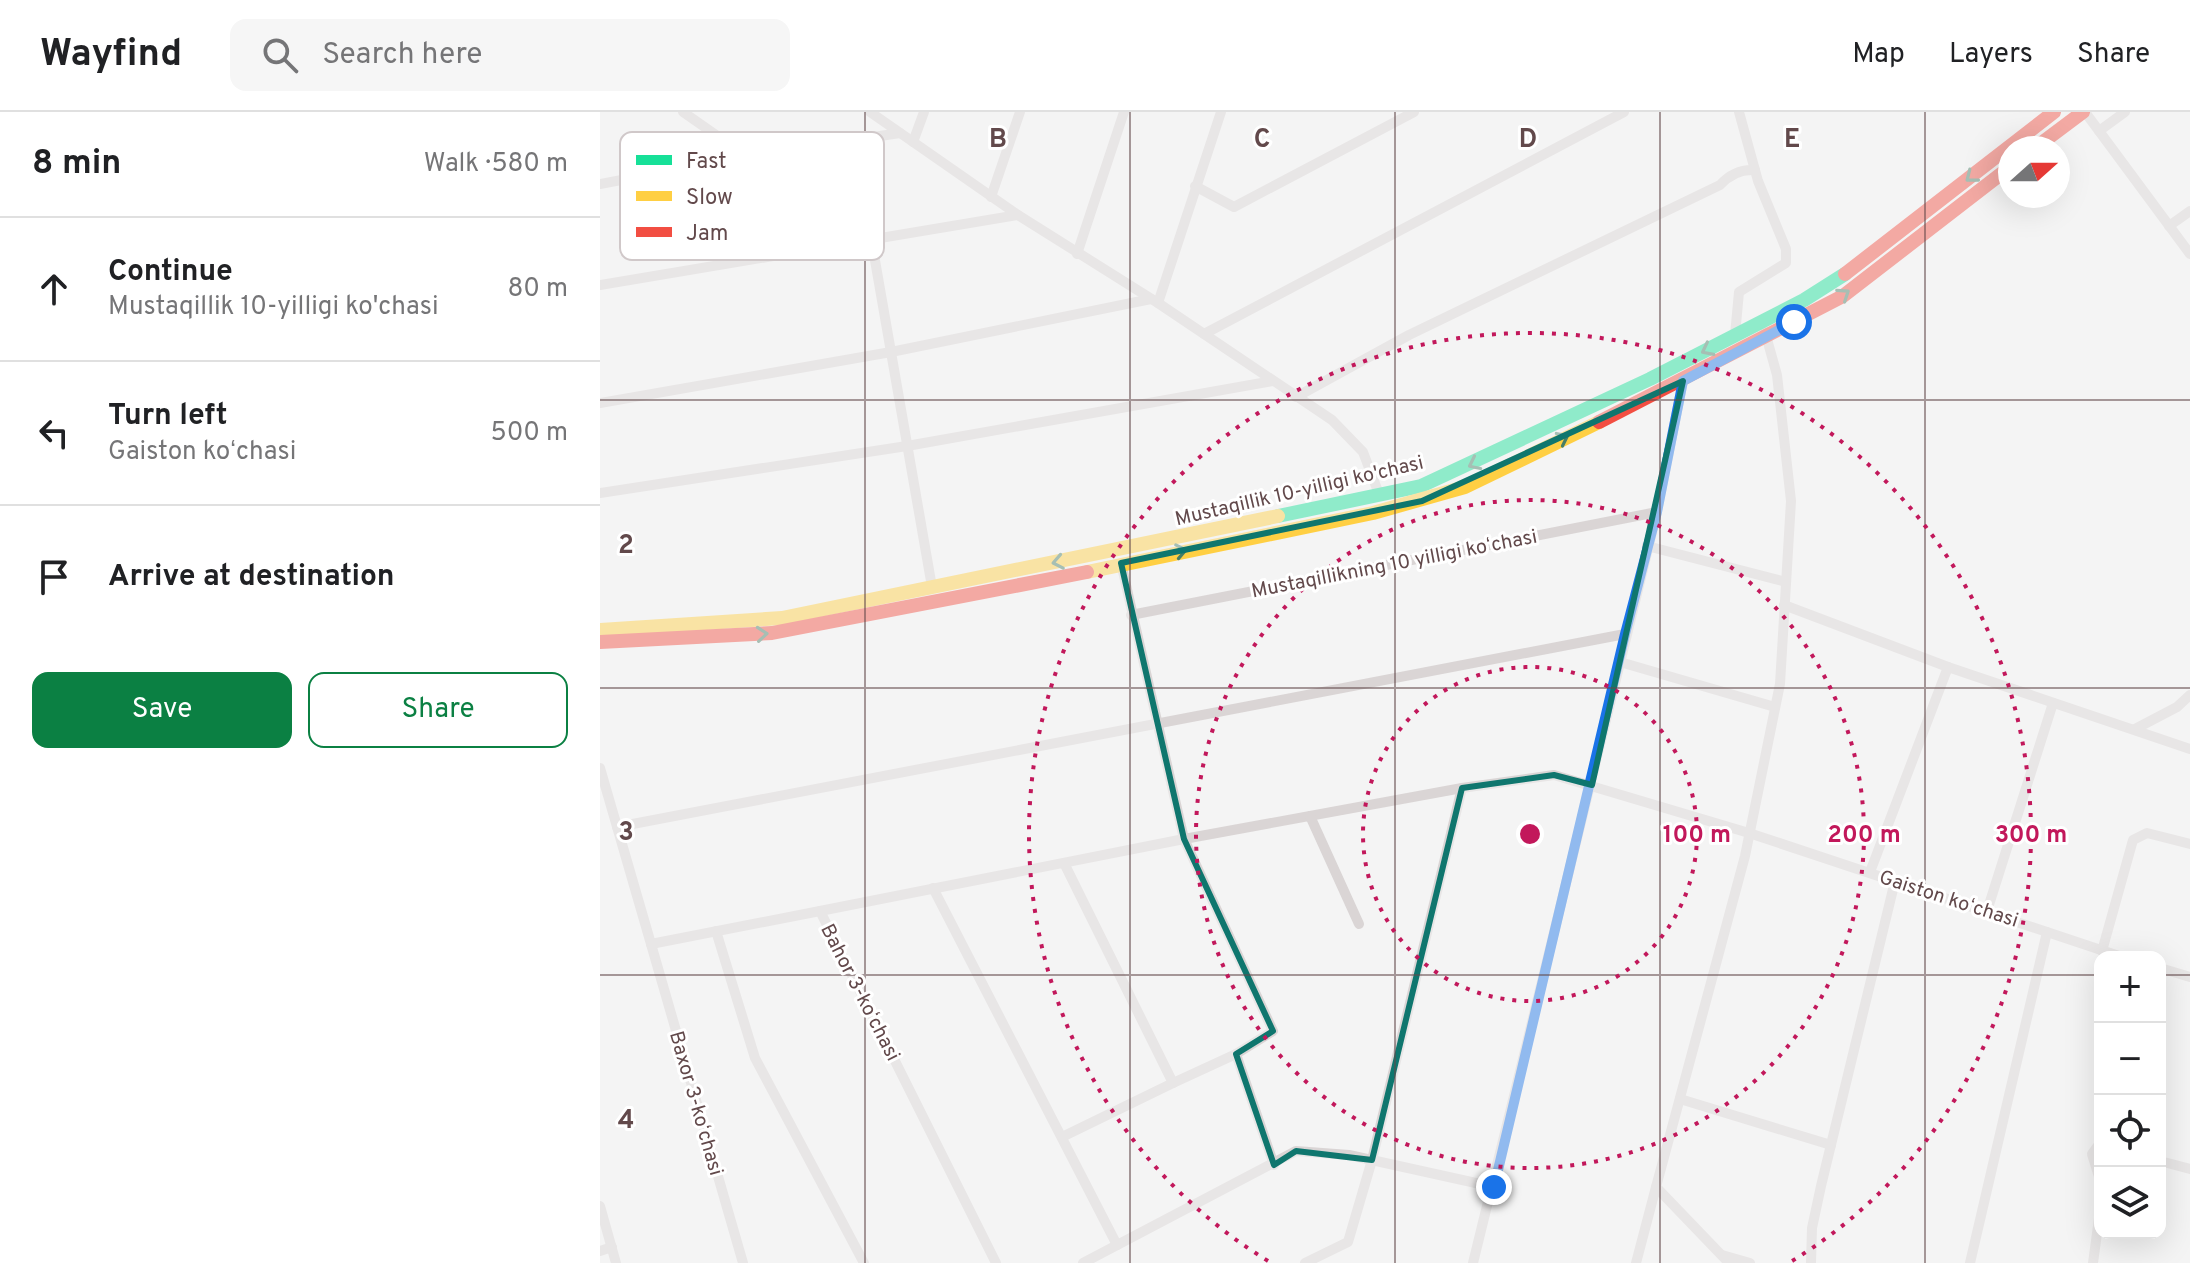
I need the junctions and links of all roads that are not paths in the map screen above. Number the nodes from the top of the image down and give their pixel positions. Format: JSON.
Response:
{"nodes":[{"id":1,"x":683,"y":112,"type":"edge"},
{"id":2,"x":870,"y":112,"type":"edge"},
{"id":3,"x":924,"y":112,"type":"edge"},
{"id":4,"x":1020,"y":112,"type":"edge"},
{"id":5,"x":1124,"y":112,"type":"edge"},
{"id":6,"x":1221,"y":112,"type":"edge"},
{"id":7,"x":1414,"y":112,"type":"edge"},
{"id":8,"x":1624,"y":112,"type":"edge"},
{"id":9,"x":1739,"y":112,"type":"edge"},
{"id":10,"x":2054,"y":112,"type":"edge"},
{"id":11,"x":2084,"y":112,"type":"edge"},
{"id":12,"x":2125,"y":112,"type":"edge"},
{"id":13,"x":2099,"y":131,"type":"junction"},
{"id":14,"x":712,"y":132,"type":"edge"},
{"id":15,"x":900,"y":133,"type":"junction"},
{"id":16,"x":884,"y":135,"type":"edge"},
{"id":17,"x":2051,"y":136,"type":"edge"},
{"id":18,"x":913,"y":142,"type":"junction"},
{"id":19,"x":1755,"y":170,"type":"junction"},
{"id":20,"x":1998,"y":176,"type":"edge"},
{"id":21,"x":620,"y":180,"type":"edge"},
{"id":22,"x":600,"y":184,"type":"edge"},
{"id":23,"x":1195,"y":186,"type":"junction"},
{"id":24,"x":991,"y":197,"type":"junction"},
{"id":25,"x":2190,"y":211,"type":"edge"},
{"id":26,"x":1018,"y":215,"type":"junction"},
{"id":27,"x":2169,"y":226,"type":"junction"},
{"id":28,"x":884,"y":236,"type":"edge"},
{"id":29,"x":1077,"y":254,"type":"junction"},
{"id":30,"x":2190,"y":254,"type":"edge"},
{"id":31,"x":744,"y":260,"type":"edge"},
{"id":32,"x":875,"y":260,"type":"edge"},
{"id":33,"x":600,"y":285,"type":"edge"},
{"id":34,"x":1154,"y":301,"type":"junction"},
{"id":35,"x":1764,"y":330,"type":"junction"},
{"id":36,"x":1204,"y":334,"type":"junction"},
{"id":37,"x":1735,"y":335,"type":"junction"},
{"id":38,"x":891,"y":352,"type":"junction"},
{"id":39,"x":1273,"y":381,"type":"junction"},
{"id":40,"x":1683,"y":381,"type":"junction"},
{"id":41,"x":1296,"y":397,"type":"junction"},
{"id":42,"x":600,"y":403,"type":"edge"},
{"id":43,"x":907,"y":446,"type":"junction"},
{"id":44,"x":600,"y":493,"type":"edge"},
{"id":45,"x":1379,"y":494,"type":"junction"},
{"id":46,"x":1657,"y":512,"type":"junction"},
{"id":47,"x":1647,"y":546,"type":"junction"},
{"id":48,"x":1121,"y":563,"type":"junction"},
{"id":49,"x":1786,"y":582,"type":"junction"},
{"id":50,"x":932,"y":587,"type":"junction"},
{"id":51,"x":1784,"y":605,"type":"junction"},
{"id":52,"x":1131,"y":615,"type":"junction"},
{"id":53,"x":600,"y":630,"type":"edge"},
{"id":54,"x":1625,"y":634,"type":"junction"},
{"id":55,"x":600,"y":642,"type":"edge"},
{"id":56,"x":1620,"y":662,"type":"junction"},
{"id":57,"x":1948,"y":667,"type":"junction"},
{"id":58,"x":2190,"y":695,"type":"edge"},
{"id":59,"x":2053,"y":703,"type":"junction"},
{"id":60,"x":1775,"y":707,"type":"junction"},
{"id":61,"x":1156,"y":725,"type":"junction"},
{"id":62,"x":2135,"y":729,"type":"junction"},
{"id":63,"x":2190,"y":749,"type":"edge"},
{"id":64,"x":600,"y":768,"type":"edge"},
{"id":65,"x":1592,"y":785,"type":"junction"},
{"id":66,"x":1462,"y":788,"type":"junction"},
{"id":67,"x":1310,"y":816,"type":"junction"},
{"id":68,"x":617,"y":827,"type":"junction"},
{"id":69,"x":1749,"y":833,"type":"junction"},
{"id":70,"x":1184,"y":839,"type":"junction"},
{"id":71,"x":2190,"y":844,"type":"edge"},
{"id":72,"x":1064,"y":863,"type":"junction"},
{"id":73,"x":1870,"y":872,"type":"junction"},
{"id":74,"x":1895,"y":881,"type":"junction"},
{"id":75,"x":933,"y":888,"type":"junction"},
{"id":76,"x":820,"y":911,"type":"junction"},
{"id":77,"x":1987,"y":911,"type":"junction"},
{"id":78,"x":1359,"y":924,"type":"dead end"},
{"id":79,"x":716,"y":931,"type":"junction"},
{"id":80,"x":2047,"y":932,"type":"junction"},
{"id":81,"x":651,"y":944,"type":"junction"},
{"id":82,"x":2102,"y":951,"type":"joint"},
{"id":83,"x":2166,"y":970,"type":"edge"},
{"id":84,"x":2190,"y":977,"type":"edge"},
{"id":85,"x":1236,"y":1054,"type":"junction"},
{"id":86,"x":1173,"y":1083,"type":"junction"},
{"id":87,"x":1680,"y":1099,"type":"junction"},
{"id":88,"x":1062,"y":1137,"type":"junction"},
{"id":89,"x":1831,"y":1145,"type":"junction"},
{"id":90,"x":1372,"y":1160,"type":"junction"},
{"id":91,"x":2166,"y":1163,"type":"edge"},
{"id":92,"x":1274,"y":1165,"type":"junction"},
{"id":93,"x":2190,"y":1169,"type":"edge"},
{"id":94,"x":1494,"y":1187,"type":"junction"},
{"id":95,"x":1656,"y":1187,"type":"junction"},
{"id":96,"x":600,"y":1206,"type":"edge"},
{"id":97,"x":2096,"y":1239,"type":"edge"},
{"id":98,"x":1117,"y":1245,"type":"junction"},
{"id":99,"x":612,"y":1247,"type":"junction"},
{"id":100,"x":600,"y":1251,"type":"edge"},
{"id":101,"x":1725,"y":1259,"type":"edge"},
{"id":102,"x":616,"y":1263,"type":"edge"},
{"id":103,"x":743,"y":1263,"type":"edge"},
{"id":104,"x":864,"y":1263,"type":"edge"},
{"id":105,"x":996,"y":1263,"type":"edge"},
{"id":106,"x":1083,"y":1263,"type":"edge"},
{"id":107,"x":1305,"y":1263,"type":"edge"},
{"id":108,"x":1473,"y":1263,"type":"edge"},
{"id":109,"x":1636,"y":1263,"type":"edge"},
{"id":110,"x":1750,"y":1263,"type":"edge"},
{"id":111,"x":1811,"y":1263,"type":"edge"},
{"id":112,"x":1970,"y":1263,"type":"edge"},
{"id":113,"x":2093,"y":1263,"type":"edge"}],
"edges":[{"from":1,"to":14,"type":"street"},
{"from":2,"to":15,"type":"street"},
{"from":3,"to":18,"type":"street"},
{"from":4,"to":24,"type":"street"},
{"from":5,"to":29,"type":"street"},
{"from":6,"to":23,"type":"street"},
{"from":7,"to":23,"type":"street"},
{"from":8,"to":36,"type":"street"},
{"from":9,"to":19,"type":"street"},
{"from":10,"to":35,"type":"main road","name":"Mustaqillik 10-yilligi ko'chasi","one_way":true},
{"from":11,"to":13,"type":"street"},
{"from":11,"to":17,"type":"main road"},
{"from":12,"to":13,"type":"street"},
{"from":13,"to":27,"type":"street"},
{"from":15,"to":16,"type":"street"},
{"from":15,"to":18,"type":"street"},
{"from":18,"to":24,"type":"street"},
{"from":19,"to":37,"type":"street"},
{"from":19,"to":41,"type":"street"},
{"from":35,"to":20,"type":"main road","name":"Mustaqillik 10-yilligi ko'chasi","one_way":true},
{"from":21,"to":22,"type":"street"},
{"from":23,"to":34,"type":"street"},
{"from":24,"to":26,"type":"street"},
{"from":25,"to":27,"type":"street"},
{"from":26,"to":28,"type":"street"},
{"from":26,"to":29,"type":"street"},
{"from":27,"to":30,"type":"street"},
{"from":29,"to":34,"type":"street"},
{"from":31,"to":33,"type":"street"},
{"from":32,"to":38,"type":"street"},
{"from":34,"to":36,"type":"street"},
{"from":34,"to":38,"type":"street"},
{"from":35,"to":37,"type":"main road","name":"Mustaqillik 10-yilligi ko'chasi"},
{"from":35,"to":40,"type":"main road","name":"Mustaqillik 10-yilligi ko'chasi"},
{"from":35,"to":49,"type":"street"},
{"from":36,"to":39,"type":"street"},
{"from":37,"to":45,"type":"main road","name":"Mustaqillik 10-yilligi ko'chasi","one_way":true},
{"from":38,"to":42,"type":"street"},
{"from":38,"to":43,"type":"street"},
{"from":39,"to":41,"type":"street"},
{"from":39,"to":43,"type":"street"},
{"from":40,"to":46,"type":"street"},
{"from":48,"to":40,"type":"main road","name":"Mustaqillik 10-yilligi ko'chasi","one_way":true},
{"from":41,"to":45,"type":"street"},
{"from":43,"to":44,"type":"street"},
{"from":43,"to":50,"type":"street"},
{"from":45,"to":50,"type":"main road","name":"Mustaqillik 10-yilligi ko'chasi","one_way":true},
{"from":46,"to":47,"type":"street"},
{"from":46,"to":52,"type":"street","name":"Mustaqillikning 10 yilligi koʻchasi"},
{"from":47,"to":49,"type":"street"},
{"from":47,"to":54,"type":"street"},
{"from":48,"to":52,"type":"street"},
{"from":55,"to":48,"type":"main road","name":"Mustaqillik 10-yilligi ko'chasi","one_way":true},
{"from":49,"to":51,"type":"street"},
{"from":50,"to":53,"type":"main road","name":"Mustaqillik 10-yilligi ko'chasi"},
{"from":51,"to":57,"type":"street"},
{"from":51,"to":60,"type":"street"},
{"from":52,"to":61,"type":"street"},
{"from":54,"to":56,"type":"street"},
{"from":54,"to":61,"type":"street"},
{"from":56,"to":60,"type":"street"},
{"from":56,"to":65,"type":"street"},
{"from":57,"to":59,"type":"street"},
{"from":57,"to":73,"type":"street"},
{"from":58,"to":62,"type":"street"},
{"from":59,"to":62,"type":"street"},
{"from":59,"to":77,"type":"street"},
{"from":60,"to":69,"type":"street"},
{"from":61,"to":68,"type":"street"},
{"from":61,"to":70,"type":"street"},
{"from":62,"to":63,"type":"street"},
{"from":64,"to":68,"type":"street"},
{"from":65,"to":66,"type":"street","name":"Gaiston koʻchasi"},
{"from":65,"to":69,"type":"street","name":"Gaiston koʻchasi"},
{"from":65,"to":94,"type":"street"},
{"from":66,"to":67,"type":"street","name":"Gaiston koʻchasi"},
{"from":66,"to":90,"type":"street"},
{"from":67,"to":70,"type":"street","name":"Gaiston koʻchasi"},
{"from":67,"to":78,"type":"street"},
{"from":68,"to":81,"type":"street"},
{"from":69,"to":73,"type":"street","name":"Gaiston koʻchasi"},
{"from":69,"to":87,"type":"street"},
{"from":70,"to":72,"type":"street","name":"Gaiston koʻchasi"},
{"from":70,"to":85,"type":"street"},
{"from":71,"to":82,"type":"street"},
{"from":72,"to":75,"type":"street","name":"Gaiston koʻchasi"},
{"from":72,"to":86,"type":"street"},
{"from":73,"to":74,"type":"street","name":"Gaiston koʻchasi"},
{"from":74,"to":77,"type":"street","name":"Gaiston koʻchasi"},
{"from":74,"to":89,"type":"street"},
{"from":75,"to":76,"type":"street","name":"Gaiston koʻchasi"},
{"from":75,"to":88,"type":"street"},
{"from":76,"to":79,"type":"street","name":"Bahor 3-koʻchasi"},
{"from":76,"to":105,"type":"street","name":"Bahor 3-koʻchasi"},
{"from":77,"to":80,"type":"street","name":"Gaiston koʻchasi"},
{"from":79,"to":81,"type":"street","name":"Bahor 3-koʻchasi"},
{"from":79,"to":104,"type":"street"},
{"from":80,"to":82,"type":"street","name":"Gaiston koʻchasi"},
{"from":80,"to":112,"type":"street"},
{"from":81,"to":103,"type":"street","name":"Baxor 3-koʻchasi"},
{"from":83,"to":84,"type":"street"},
{"from":85,"to":86,"type":"street"},
{"from":85,"to":92,"type":"street"},
{"from":86,"to":88,"type":"street"},
{"from":87,"to":89,"type":"street"},
{"from":87,"to":95,"type":"street"},
{"from":88,"to":98,"type":"street"},
{"from":89,"to":111,"type":"street"},
{"from":90,"to":92,"type":"street"},
{"from":90,"to":94,"type":"street"},
{"from":90,"to":107,"type":"street"},
{"from":91,"to":93,"type":"street"},
{"from":92,"to":98,"type":"street"},
{"from":94,"to":108,"type":"street"},
{"from":95,"to":101,"type":"street"},
{"from":95,"to":109,"type":"street"},
{"from":96,"to":99,"type":"street"},
{"from":97,"to":113,"type":"street"},
{"from":98,"to":106,"type":"street"},
{"from":99,"to":100,"type":"street"},
{"from":99,"to":102,"type":"street"},
{"from":101,"to":110,"type":"street"}]}
